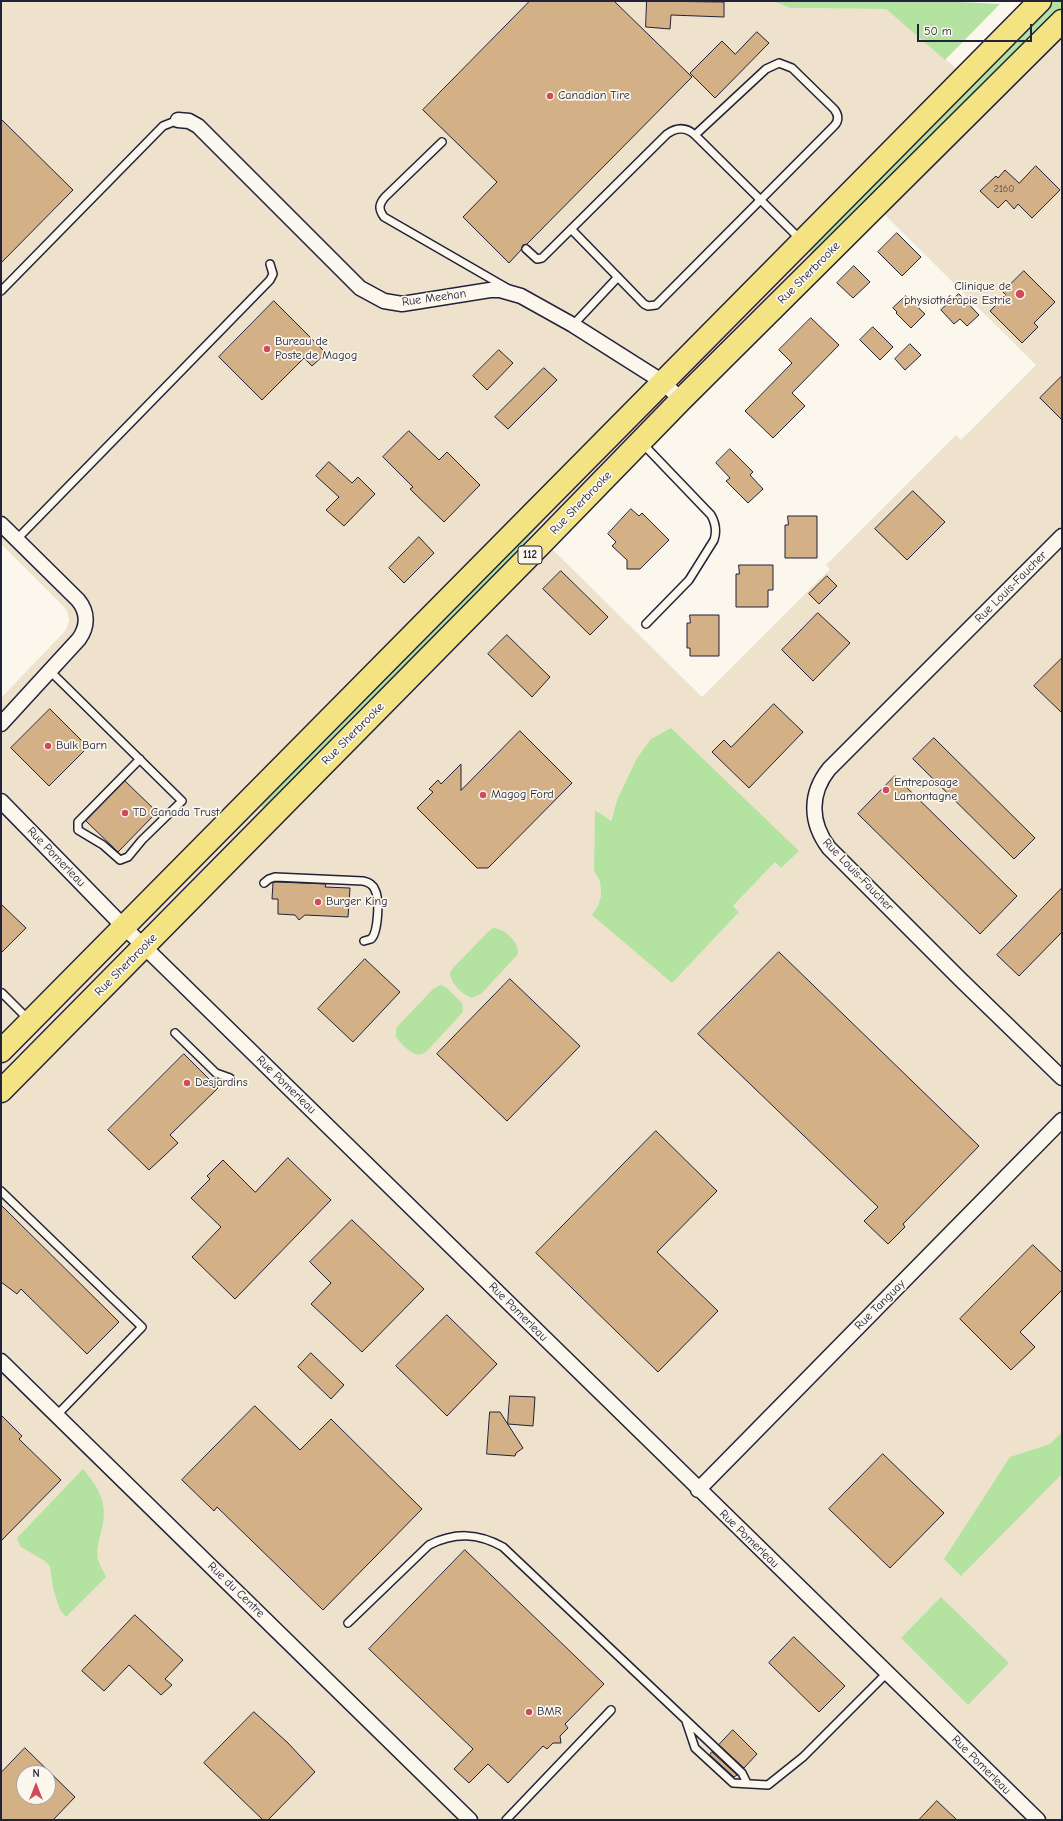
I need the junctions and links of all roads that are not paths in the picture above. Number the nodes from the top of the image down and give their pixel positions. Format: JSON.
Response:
{"nodes":[{"id":1,"x":1040,"y":1,"type":"edge"},
{"id":2,"x":1062,"y":21,"type":"edge"},
{"id":3,"x":178,"y":120,"type":"joint"},
{"id":4,"x":695,"y":135,"type":"junction"},
{"id":5,"x":442,"y":142,"type":"dead end"},
{"id":6,"x":761,"y":200,"type":"junction"},
{"id":7,"x":571,"y":229,"type":"junction"},
{"id":8,"x":803,"y":240,"type":"junction"},
{"id":9,"x":526,"y":249,"type":"dead end"},
{"id":10,"x":270,"y":264,"type":"dead end"},
{"id":11,"x":618,"y":277,"type":"junction"},
{"id":12,"x":1,"y":291,"type":"edge"},
{"id":13,"x":521,"y":296,"type":"junction"},
{"id":14,"x":572,"y":325,"type":"junction"},
{"id":15,"x":663,"y":382,"type":"junction"},
{"id":16,"x":681,"y":400,"type":"junction"},
{"id":17,"x":640,"y":442,"type":"junction"},
{"id":18,"x":1,"y":524,"type":"edge"},
{"id":19,"x":1062,"y":536,"type":"edge"},
{"id":20,"x":17,"y":539,"type":"junction"},
{"id":21,"x":646,"y":624,"type":"dead end"},
{"id":22,"x":50,"y":671,"type":"junction"},
{"id":23,"x":1,"y":724,"type":"edge"},
{"id":24,"x":140,"y":759,"type":"junction"},
{"id":25,"x":1,"y":801,"type":"edge"},
{"id":26,"x":264,"y":883,"type":"dead end"},
{"id":27,"x":124,"y":927,"type":"junction"},
{"id":28,"x":364,"y":941,"type":"dead end"},
{"id":29,"x":144,"y":947,"type":"junction"},
{"id":30,"x":1,"y":993,"type":"edge"},
{"id":31,"x":30,"y":1022,"type":"junction"},
{"id":32,"x":175,"y":1033,"type":"dead end"},
{"id":33,"x":1,"y":1051,"type":"edge"},
{"id":34,"x":230,"y":1078,"type":"dead end"},
{"id":35,"x":1062,"y":1078,"type":"edge"},
{"id":36,"x":1,"y":1091,"type":"edge"},
{"id":37,"x":1062,"y":1120,"type":"edge"},
{"id":38,"x":1,"y":1191,"type":"edge"},
{"id":39,"x":1,"y":1361,"type":"edge"},
{"id":40,"x":57,"y":1415,"type":"junction"},
{"id":41,"x":698,"y":1490,"type":"junction"},
{"id":42,"x":348,"y":1623,"type":"dead end"},
{"id":43,"x":888,"y":1672,"type":"junction"},
{"id":44,"x":611,"y":1710,"type":"dead end"},
{"id":45,"x":685,"y":1719,"type":"junction"},
{"id":46,"x":747,"y":1783,"type":"junction"},
{"id":47,"x":470,"y":1820,"type":"edge"},
{"id":48,"x":506,"y":1820,"type":"edge"},
{"id":49,"x":1038,"y":1820,"type":"edge"}],
"edges":[{"from":1,"to":8,"type":"main road","number":"112"},
{"from":2,"to":16,"type":"main road","name":"Rue Sherbrooke","number":"112"},
{"from":3,"to":12,"type":"lane"},
{"from":3,"to":13,"type":"street","name":"Rue Meehan"},
{"from":4,"to":6,"type":"lane"},
{"from":4,"to":6,"type":"lane"},
{"from":4,"to":7,"type":"lane"},
{"from":5,"to":13,"type":"lane"},
{"from":6,"to":8,"type":"lane"},
{"from":6,"to":11,"type":"lane"},
{"from":7,"to":9,"type":"lane"},
{"from":7,"to":11,"type":"lane"},
{"from":8,"to":15,"type":"main road","number":"112"},
{"from":10,"to":20,"type":"lane"},
{"from":11,"to":14,"type":"lane"},
{"from":13,"to":14,"type":"street","name":"Rue Meehan"},
{"from":14,"to":15,"type":"street","name":"Rue Meehan"},
{"from":15,"to":16,"type":"street","name":"Rue Meehan"},
{"from":15,"to":27,"type":"main road","number":"112"},
{"from":16,"to":17,"type":"main road","name":"Rue Sherbrooke","number":"112"},
{"from":17,"to":21,"type":"lane"},
{"from":17,"to":29,"type":"main road","name":"Rue Sherbrooke","number":"112"},
{"from":18,"to":20,"type":"street"},
{"from":19,"to":35,"type":"street","name":"Rue Louis-Faucher"},
{"from":20,"to":22,"type":"street"},
{"from":22,"to":23,"type":"street"},
{"from":22,"to":24,"type":"lane"},
{"from":24,"to":24,"type":"lane"},
{"from":25,"to":27,"type":"street","name":"Rue Pomerleau"},
{"from":26,"to":28,"type":"lane"},
{"from":27,"to":29,"type":"street","name":"Rue Pomerleau"},
{"from":27,"to":31,"type":"main road","number":"112"},
{"from":29,"to":36,"type":"main road","name":"Rue Sherbrooke","number":"112"},
{"from":29,"to":41,"type":"street","name":"Rue Pomerleau"},
{"from":30,"to":31,"type":"lane"},
{"from":31,"to":33,"type":"main road","number":"112"},
{"from":32,"to":34,"type":"lane"},
{"from":37,"to":41,"type":"street","name":"Rue Tanguay"},
{"from":38,"to":40,"type":"lane"},
{"from":39,"to":40,"type":"street","name":"Rue du Centre"},
{"from":40,"to":47,"type":"street","name":"Rue du Centre"},
{"from":41,"to":43,"type":"street","name":"Rue Pomerleau"},
{"from":42,"to":45,"type":"lane"},
{"from":43,"to":46,"type":"lane"},
{"from":43,"to":49,"type":"street","name":"Rue Pomerleau"},
{"from":44,"to":48,"type":"lane"},
{"from":45,"to":46,"type":"lane"},
{"from":45,"to":46,"type":"lane"}]}
